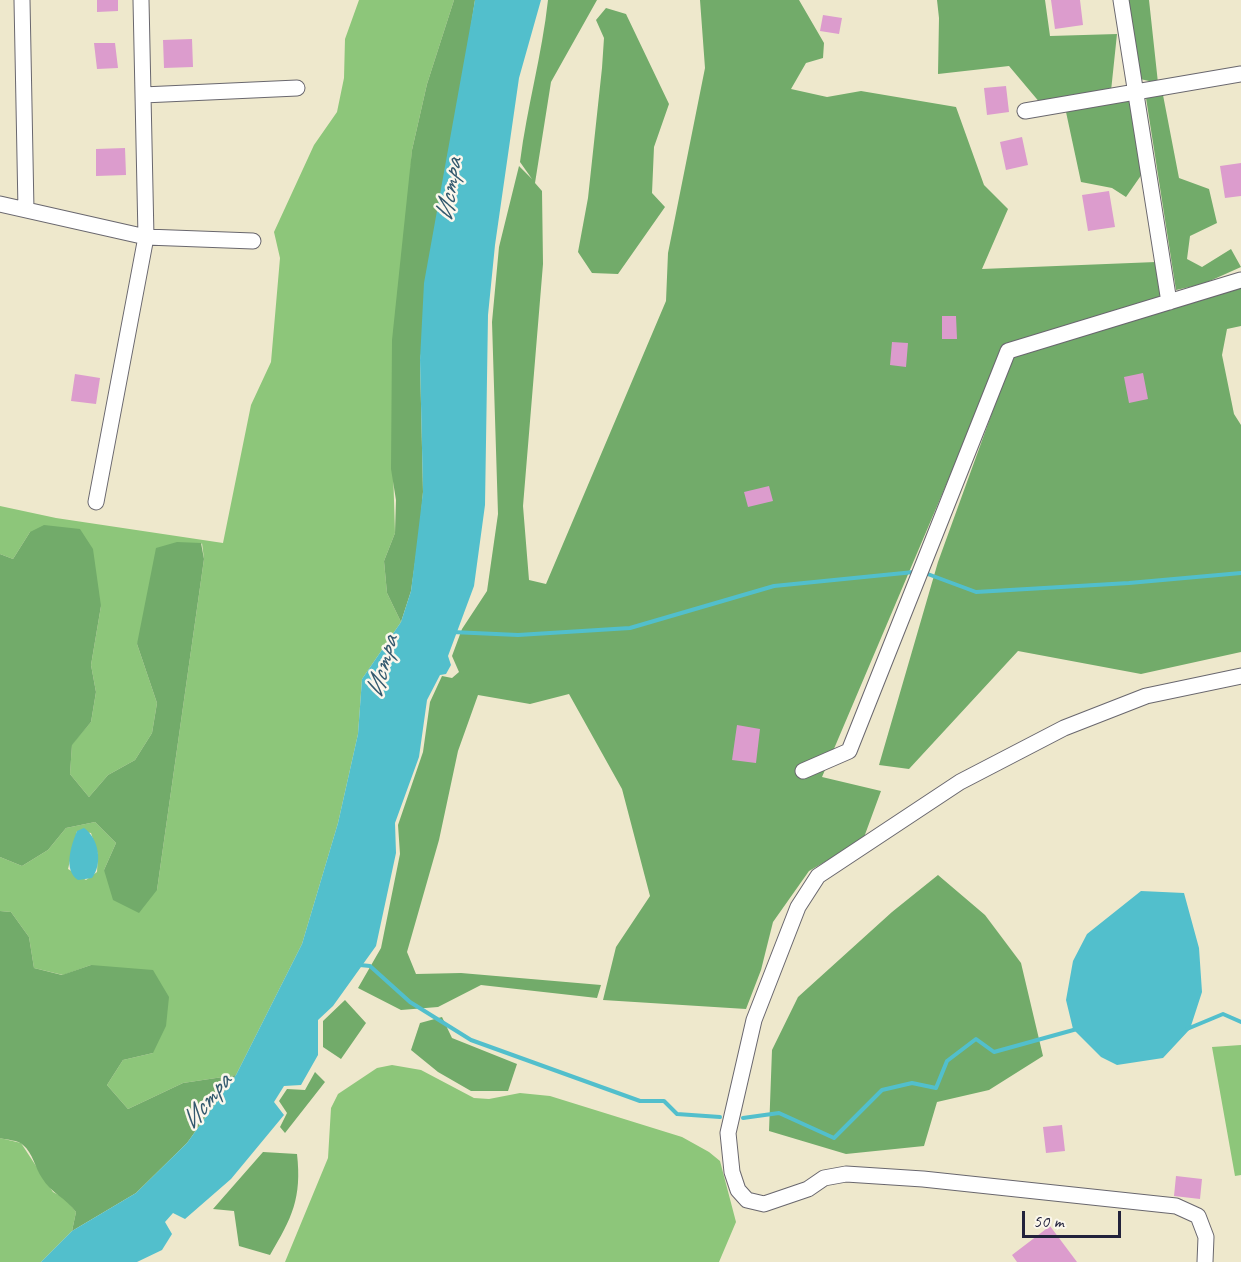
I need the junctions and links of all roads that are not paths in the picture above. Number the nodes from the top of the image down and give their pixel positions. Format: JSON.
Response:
{"nodes":[{"id":1,"x":22,"y":0,"type":"edge"},
{"id":2,"x":141,"y":0,"type":"edge"},
{"id":3,"x":1120,"y":0,"type":"edge"},
{"id":4,"x":1241,"y":74,"type":"edge"},
{"id":5,"x":297,"y":88,"type":"dead end"},
{"id":6,"x":1135,"y":91,"type":"junction"},
{"id":7,"x":143,"y":95,"type":"junction"},
{"id":8,"x":1025,"y":111,"type":"dead end"},
{"id":9,"x":0,"y":204,"type":"edge"},
{"id":10,"x":26,"y":210,"type":"junction"},
{"id":11,"x":146,"y":237,"type":"junction"},
{"id":12,"x":254,"y":241,"type":"dead end"},
{"id":13,"x":1241,"y":280,"type":"edge"},
{"id":14,"x":1169,"y":302,"type":"junction"},
{"id":15,"x":96,"y":502,"type":"dead end"},
{"id":16,"x":1241,"y":676,"type":"edge"},
{"id":17,"x":803,"y":771,"type":"dead end"},
{"id":18,"x":1205,"y":1262,"type":"edge"}],
"edges":[{"from":1,"to":10,"type":"street"},
{"from":2,"to":7,"type":"street"},
{"from":3,"to":6,"type":"street"},
{"from":4,"to":6,"type":"street"},
{"from":5,"to":7,"type":"street"},
{"from":6,"to":8,"type":"street"},
{"from":6,"to":14,"type":"street"},
{"from":7,"to":11,"type":"street"},
{"from":9,"to":10,"type":"street"},
{"from":10,"to":11,"type":"street"},
{"from":11,"to":12,"type":"street"},
{"from":11,"to":15,"type":"street"},
{"from":13,"to":14,"type":"street"},
{"from":14,"to":17,"type":"street"},
{"from":16,"to":18,"type":"street"}]}
